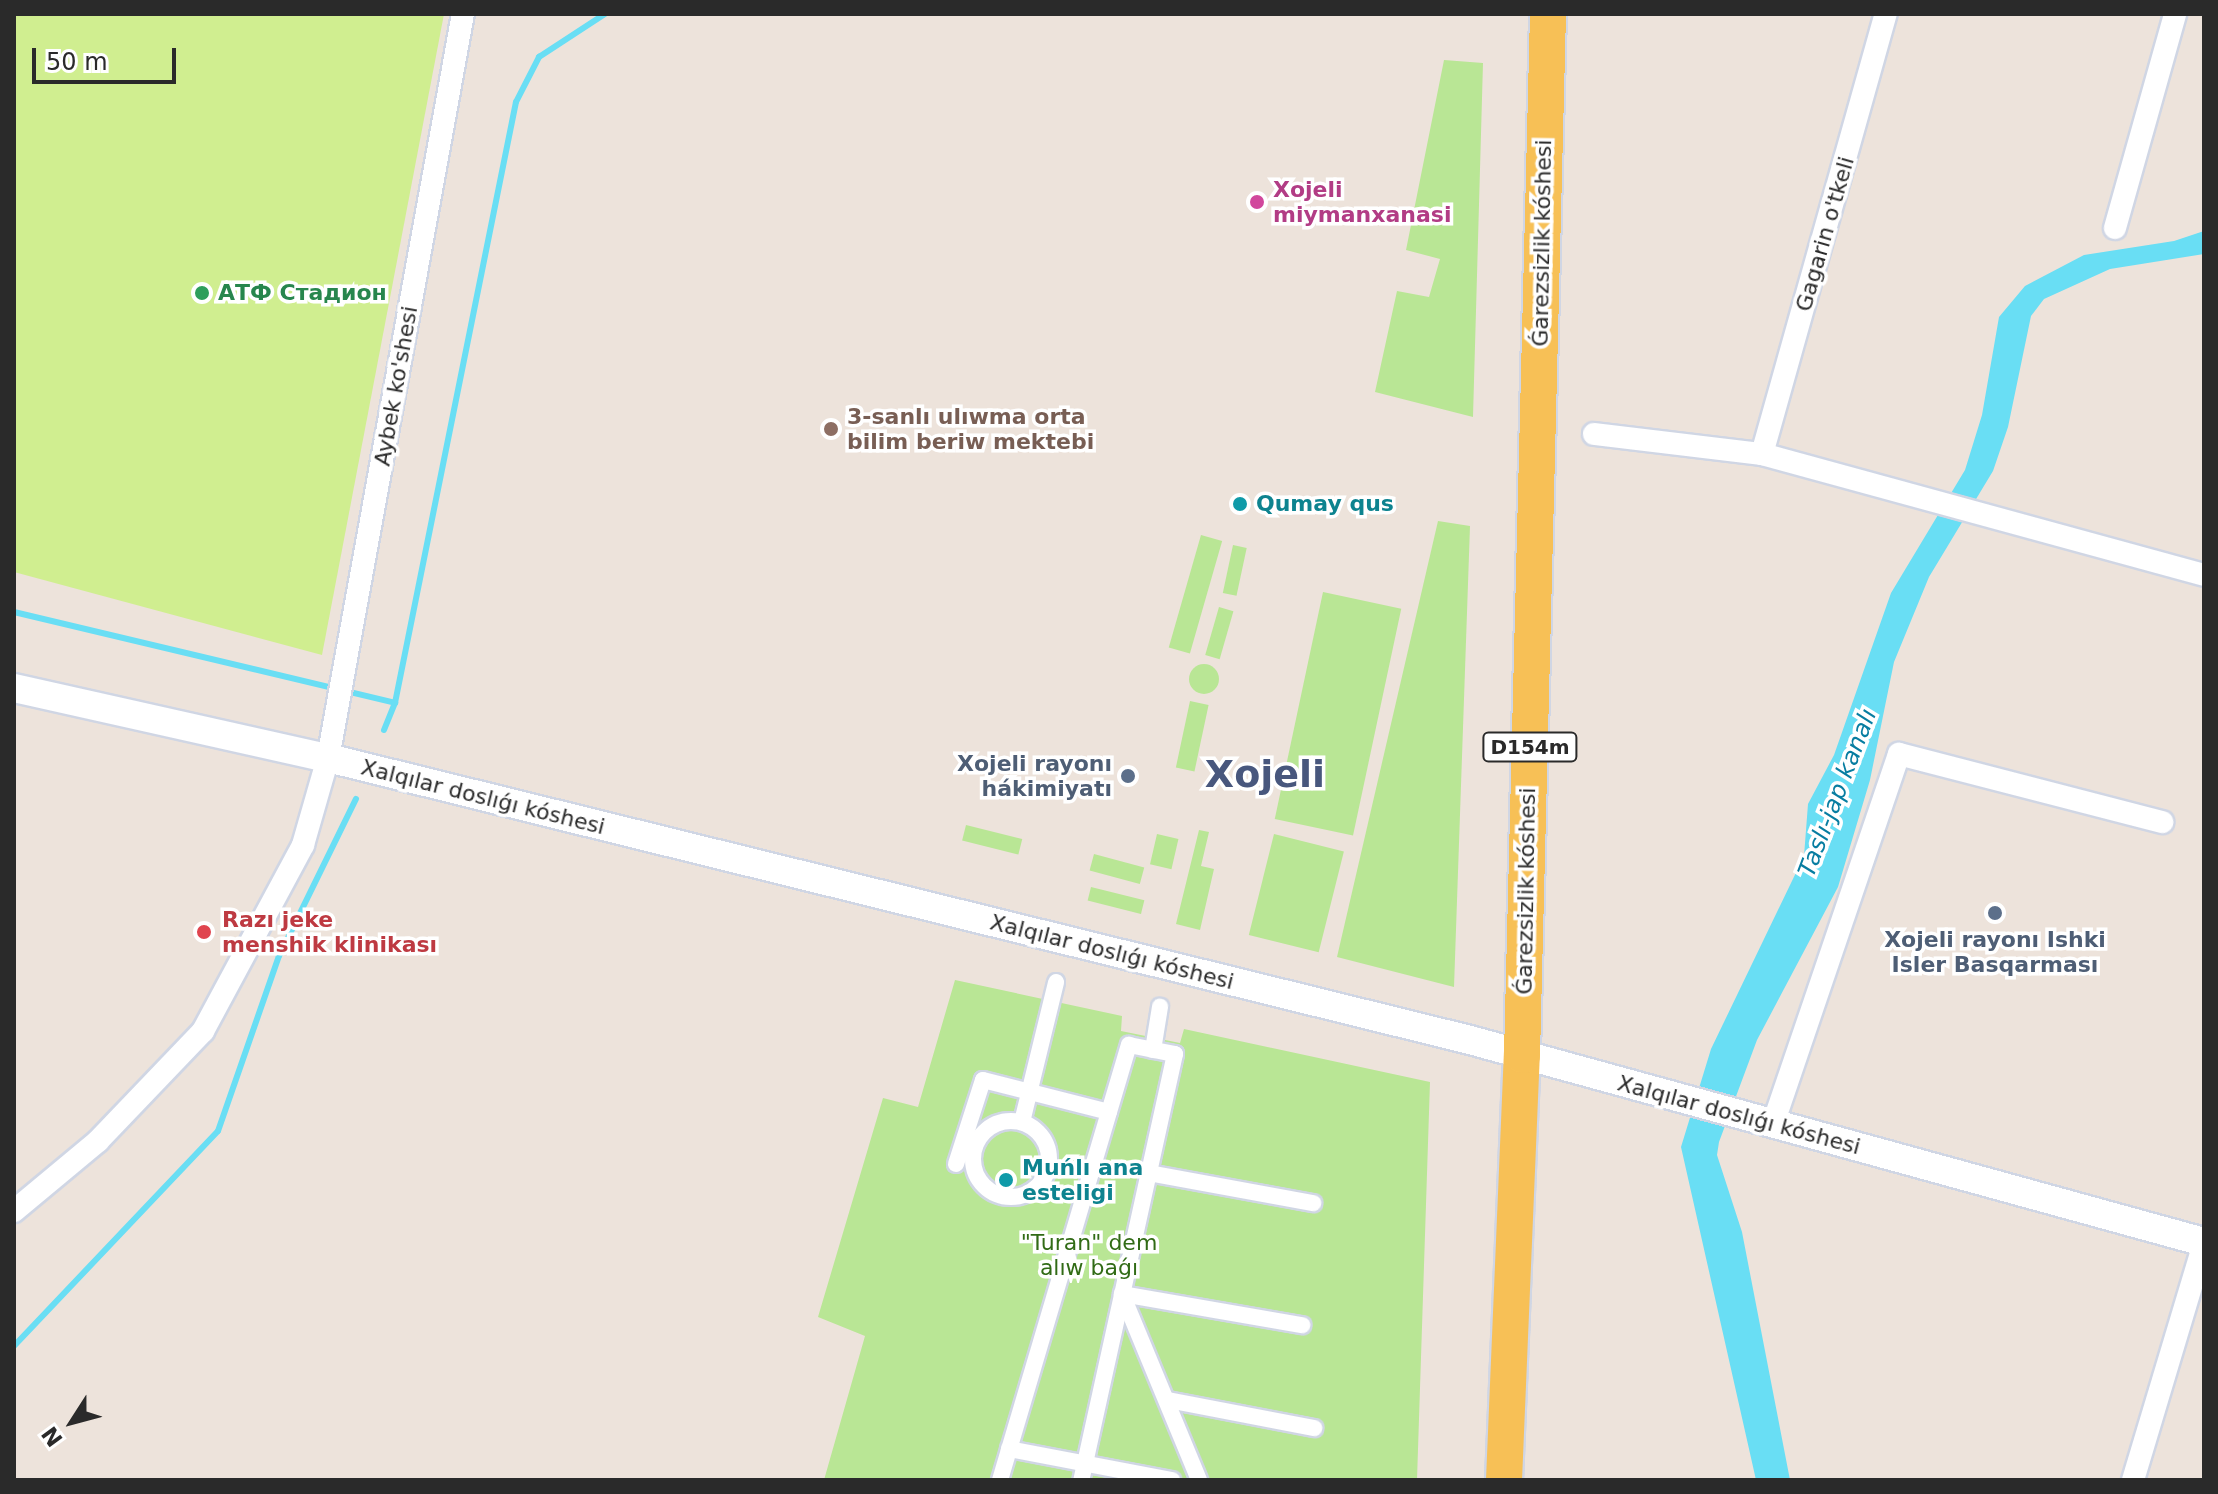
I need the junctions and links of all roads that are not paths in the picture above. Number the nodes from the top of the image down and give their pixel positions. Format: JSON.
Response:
{"nodes":[{"id":1,"x":463,"y":14,"type":"edge"},
{"id":2,"x":1548,"y":14,"type":"edge"},
{"id":3,"x":1886,"y":14,"type":"edge"},
{"id":4,"x":2175,"y":14,"type":"edge"},
{"id":5,"x":2115,"y":228,"type":"dead end"},
{"id":6,"x":1594,"y":434,"type":"dead end"},
{"id":7,"x":1762,"y":454,"type":"junction"},
{"id":8,"x":2204,"y":575,"type":"edge"},
{"id":9,"x":14,"y":688,"type":"edge"},
{"id":10,"x":328,"y":758,"type":"junction"},
{"id":11,"x":2162,"y":822,"type":"dead end"},
{"id":12,"x":1056,"y":982,"type":"dead end"},
{"id":13,"x":1160,"y":1007,"type":"dead end"},
{"id":14,"x":1153,"y":1050,"type":"junction"},
{"id":15,"x":1522,"y":1055,"type":"junction"},
{"id":16,"x":1109,"y":1112,"type":"junction"},
{"id":17,"x":1022,"y":1122,"type":"junction"},
{"id":18,"x":1773,"y":1124,"type":"junction"},
{"id":19,"x":968,"y":1147,"type":"junction"},
{"id":20,"x":956,"y":1164,"type":"dead end"},
{"id":21,"x":1149,"y":1173,"type":"junction"},
{"id":22,"x":1313,"y":1203,"type":"dead end"},
{"id":23,"x":14,"y":1211,"type":"edge"},
{"id":24,"x":2204,"y":1243,"type":"edge"},
{"id":25,"x":1122,"y":1294,"type":"junction"},
{"id":26,"x":1302,"y":1325,"type":"dead end"},
{"id":27,"x":1168,"y":1400,"type":"junction"},
{"id":28,"x":1314,"y":1428,"type":"dead end"},
{"id":29,"x":1009,"y":1449,"type":"junction"},
{"id":30,"x":1082,"y":1472,"type":"edge"},
{"id":31,"x":1000,"y":1480,"type":"edge"},
{"id":32,"x":1172,"y":1480,"type":"edge"},
{"id":33,"x":1199,"y":1480,"type":"edge"},
{"id":34,"x":1504,"y":1480,"type":"edge"},
{"id":35,"x":2133,"y":1480,"type":"edge"}],
"edges":[{"from":1,"to":10,"type":"street","name":"Aybek ko'shesi"},
{"from":2,"to":15,"type":"main road","name":"Ǵarezsizlik kóshesi","number":"D154m"},
{"from":3,"to":7,"type":"street","name":"Gagarin o'tkeli"},
{"from":4,"to":5,"type":"street"},
{"from":6,"to":7,"type":"street"},
{"from":7,"to":8,"type":"street"},
{"from":9,"to":10,"type":"street","name":"Xalqılar doslıǵı kóshesi"},
{"from":10,"to":15,"type":"street","name":"Xalqılar doslıǵı kóshesi"},
{"from":10,"to":23,"type":"street","name":"Aybek ko'shesi"},
{"from":11,"to":18,"type":"street"},
{"from":12,"to":17,"type":"street"},
{"from":13,"to":14,"type":"street"},
{"from":14,"to":16,"type":"street"},
{"from":14,"to":21,"type":"street"},
{"from":15,"to":18,"type":"street","name":"Xalqılar doslıǵı kóshesi"},
{"from":15,"to":34,"type":"main road","name":"Ǵarezsizlik kóshesi","number":"D154m"},
{"from":16,"to":19,"type":"street"},
{"from":16,"to":29,"type":"street"},
{"from":17,"to":19,"type":"street"},
{"from":17,"to":19,"type":"street"},
{"from":18,"to":24,"type":"street","name":"Xalqılar doslıǵı kóshesi"},
{"from":19,"to":20,"type":"street"},
{"from":21,"to":22,"type":"street"},
{"from":21,"to":25,"type":"street"},
{"from":24,"to":35,"type":"street"},
{"from":25,"to":26,"type":"street"},
{"from":25,"to":27,"type":"street"},
{"from":25,"to":30,"type":"street"},
{"from":27,"to":28,"type":"street"},
{"from":27,"to":33,"type":"street"},
{"from":29,"to":30,"type":"street"},
{"from":29,"to":31,"type":"street"},
{"from":30,"to":32,"type":"street"}]}
